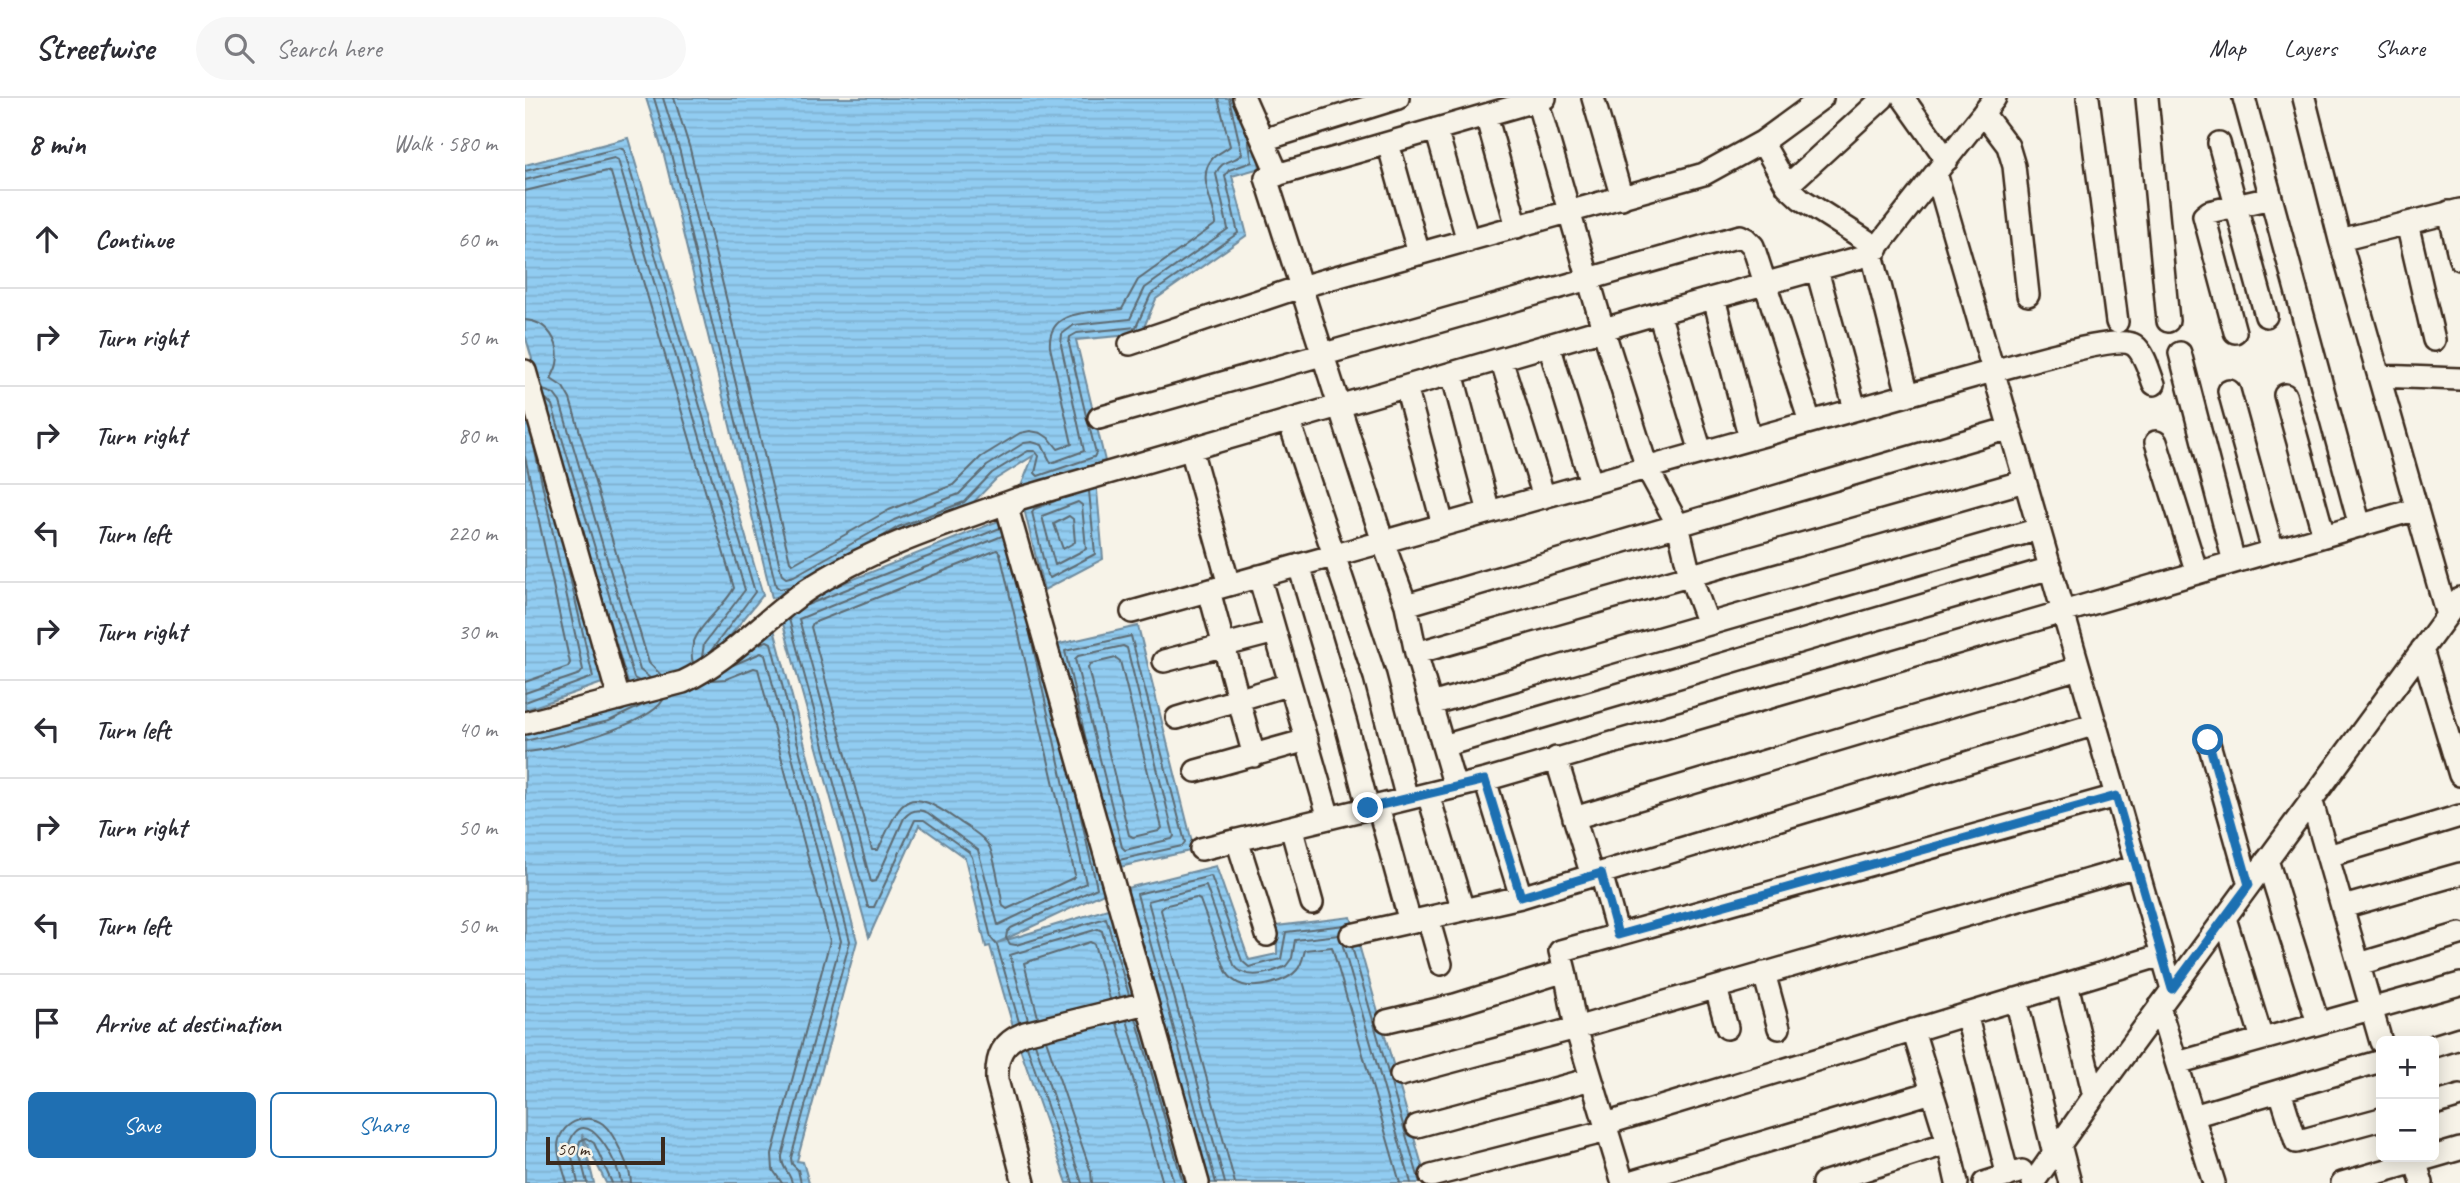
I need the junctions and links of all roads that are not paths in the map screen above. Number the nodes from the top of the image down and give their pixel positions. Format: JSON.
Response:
{"nodes":[{"id":1,"x":1244,"y":98,"type":"edge"},
{"id":2,"x":1398,"y":98,"type":"edge"},
{"id":3,"x":1593,"y":98,"type":"edge"},
{"id":4,"x":1822,"y":98,"type":"edge"},
{"id":5,"x":1883,"y":98,"type":"edge"},
{"id":6,"x":1903,"y":98,"type":"edge"},
{"id":7,"x":2088,"y":98,"type":"edge"},
{"id":8,"x":2147,"y":98,"type":"edge"},
{"id":9,"x":2244,"y":98,"type":"edge"},
{"id":10,"x":2304,"y":98,"type":"edge"},
{"id":11,"x":1541,"y":99,"type":"edge"},
{"id":12,"x":1989,"y":105,"type":"edge"},
{"id":13,"x":1486,"y":115,"type":"junction"},
{"id":14,"x":1436,"y":129,"type":"junction"},
{"id":15,"x":1263,"y":140,"type":"junction"},
{"id":16,"x":1762,"y":142,"type":"junction"},
{"id":17,"x":1388,"y":143,"type":"junction"},
{"id":18,"x":2219,"y":143,"type":"dead end"},
{"id":19,"x":1941,"y":167,"type":"junction"},
{"id":20,"x":1278,"y":175,"type":"junction"},
{"id":21,"x":1787,"y":186,"type":"junction"},
{"id":22,"x":1622,"y":198,"type":"junction"},
{"id":23,"x":2271,"y":198,"type":"junction"},
{"id":24,"x":2235,"y":205,"type":"junction"},
{"id":25,"x":2455,"y":211,"type":"edge"},
{"id":26,"x":1570,"y":213,"type":"junction"},
{"id":27,"x":2407,"y":222,"type":"junction"},
{"id":28,"x":1517,"y":227,"type":"junction"},
{"id":29,"x":2340,"y":240,"type":"junction"},
{"id":30,"x":1468,"y":241,"type":"junction"},
{"id":31,"x":1875,"y":251,"type":"junction"},
{"id":32,"x":1419,"y":254,"type":"junction"},
{"id":33,"x":2460,"y":259,"type":"edge"},
{"id":34,"x":1817,"y":270,"type":"junction"},
{"id":35,"x":1589,"y":279,"type":"junction"},
{"id":36,"x":1766,"y":284,"type":"junction"},
{"id":37,"x":1300,"y":287,"type":"junction"},
{"id":38,"x":2028,"y":295,"type":"dead end"},
{"id":39,"x":1714,"y":298,"type":"junction"},
{"id":40,"x":1659,"y":313,"type":"junction"},
{"id":41,"x":2266,"y":316,"type":"dead end"},
{"id":42,"x":2168,"y":320,"type":"dead end"},
{"id":43,"x":2117,"y":322,"type":"dead end"},
{"id":44,"x":1603,"y":329,"type":"junction"},
{"id":45,"x":2235,"y":332,"type":"dead end"},
{"id":46,"x":2434,"y":340,"type":"dead end"},
{"id":47,"x":1131,"y":344,"type":"dead end"},
{"id":48,"x":1549,"y":345,"type":"junction"},
{"id":49,"x":2180,"y":353,"type":"dead end"},
{"id":50,"x":1322,"y":354,"type":"junction"},
{"id":51,"x":1501,"y":359,"type":"junction"},
{"id":52,"x":1993,"y":370,"type":"junction"},
{"id":53,"x":525,"y":371,"type":"edge"},
{"id":54,"x":1451,"y":373,"type":"junction"},
{"id":55,"x":2379,"y":376,"type":"junction"},
{"id":56,"x":2154,"y":384,"type":"dead end"},
{"id":57,"x":2458,"y":384,"type":"edge"},
{"id":58,"x":1406,"y":387,"type":"junction"},
{"id":59,"x":2229,"y":391,"type":"dead end"},
{"id":60,"x":1908,"y":394,"type":"junction"},
{"id":61,"x":2285,"y":395,"type":"dead end"},
{"id":62,"x":1339,"y":406,"type":"junction"},
{"id":63,"x":1856,"y":409,"type":"junction"},
{"id":64,"x":1099,"y":418,"type":"dead end"},
{"id":65,"x":1289,"y":421,"type":"junction"},
{"id":66,"x":1810,"y":422,"type":"junction"},
{"id":67,"x":2010,"y":428,"type":"junction"},
{"id":68,"x":1750,"y":439,"type":"junction"},
{"id":69,"x":2156,"y":442,"type":"dead end"},
{"id":70,"x":1191,"y":449,"type":"junction"},
{"id":71,"x":1701,"y":452,"type":"junction"},
{"id":72,"x":1647,"y":468,"type":"junction"},
{"id":73,"x":2025,"y":481,"type":"junction"},
{"id":74,"x":1591,"y":484,"type":"junction"},
{"id":75,"x":1544,"y":496,"type":"junction"},
{"id":76,"x":1018,"y":499,"type":"junction"},
{"id":77,"x":2417,"y":509,"type":"junction"},
{"id":78,"x":1489,"y":512,"type":"junction"},
{"id":79,"x":1443,"y":525,"type":"junction"},
{"id":80,"x":1678,"y":525,"type":"junction"},
{"id":81,"x":2360,"y":526,"type":"junction"},
{"id":82,"x":2039,"y":529,"type":"junction"},
{"id":83,"x":2324,"y":536,"type":"junction"},
{"id":84,"x":1383,"y":542,"type":"junction"},
{"id":85,"x":2273,"y":551,"type":"junction"},
{"id":86,"x":1333,"y":556,"type":"junction"},
{"id":87,"x":2234,"y":562,"type":"junction"},
{"id":88,"x":1299,"y":565,"type":"junction"},
{"id":89,"x":2051,"y":568,"type":"junction"},
{"id":90,"x":2197,"y":573,"type":"junction"},
{"id":91,"x":1259,"y":576,"type":"junction"},
{"id":92,"x":1690,"y":576,"type":"junction"},
{"id":93,"x":1230,"y":585,"type":"junction"},
{"id":94,"x":1209,"y":591,"type":"junction"},
{"id":95,"x":1406,"y":605,"type":"junction"},
{"id":96,"x":2453,"y":607,"type":"edge"},
{"id":97,"x":1132,"y":612,"type":"dead end"},
{"id":98,"x":2063,"y":612,"type":"junction"},
{"id":99,"x":1708,"y":624,"type":"junction"},
{"id":100,"x":1275,"y":632,"type":"junction"},
{"id":101,"x":1225,"y":647,"type":"junction"},
{"id":102,"x":2422,"y":649,"type":"junction"},
{"id":103,"x":1416,"y":653,"type":"junction"},
{"id":104,"x":1164,"y":661,"type":"dead end"},
{"id":105,"x":2079,"y":668,"type":"junction"},
{"id":106,"x":1290,"y":684,"type":"junction"},
{"id":107,"x":619,"y":699,"type":"junction"},
{"id":108,"x":1239,"y":699,"type":"junction"},
{"id":109,"x":1431,"y":704,"type":"junction"},
{"id":110,"x":1177,"y":718,"type":"dead end"},
{"id":111,"x":525,"y":723,"type":"edge"},
{"id":112,"x":2096,"y":724,"type":"junction"},
{"id":113,"x":1307,"y":740,"type":"junction"},
{"id":114,"x":2208,"y":740,"type":"dead end"},
{"id":115,"x":1443,"y":746,"type":"junction"},
{"id":116,"x":1254,"y":756,"type":"junction"},
{"id":117,"x":1556,"y":758,"type":"junction"},
{"id":118,"x":1196,"y":771,"type":"dead end"},
{"id":119,"x":2460,"y":775,"type":"edge"},
{"id":120,"x":1485,"y":780,"type":"junction"},
{"id":121,"x":1455,"y":787,"type":"junction"},
{"id":122,"x":1418,"y":796,"type":"junction"},
{"id":123,"x":2116,"y":796,"type":"junction"},
{"id":124,"x":2311,"y":799,"type":"junction"},
{"id":125,"x":1373,"y":807,"type":"junction"},
{"id":126,"x":2460,"y":816,"type":"edge"},
{"id":127,"x":1329,"y":818,"type":"junction"},
{"id":128,"x":1574,"y":818,"type":"junction"},
{"id":129,"x":1291,"y":827,"type":"junction"},
{"id":130,"x":1237,"y":840,"type":"junction"},
{"id":131,"x":1201,"y":849,"type":"dead end"},
{"id":132,"x":2328,"y":856,"type":"junction"},
{"id":133,"x":2267,"y":860,"type":"junction"},
{"id":134,"x":2137,"y":866,"type":"junction"},
{"id":135,"x":1596,"y":874,"type":"junction"},
{"id":136,"x":2460,"y":874,"type":"edge"},
{"id":137,"x":2249,"y":885,"type":"junction"},
{"id":138,"x":1521,"y":897,"type":"junction"},
{"id":139,"x":1312,"y":903,"type":"dead end"},
{"id":140,"x":2343,"y":907,"type":"junction"},
{"id":141,"x":1463,"y":910,"type":"junction"},
{"id":142,"x":2225,"y":918,"type":"junction"},
{"id":143,"x":1419,"y":920,"type":"junction"},
{"id":144,"x":2460,"y":934,"type":"edge"},
{"id":145,"x":1267,"y":935,"type":"dead end"},
{"id":146,"x":1351,"y":935,"type":"dead end"},
{"id":147,"x":1618,"y":935,"type":"junction"},
{"id":148,"x":2162,"y":955,"type":"junction"},
{"id":149,"x":1441,"y":964,"type":"dead end"},
{"id":150,"x":2359,"y":964,"type":"junction"},
{"id":151,"x":1565,"y":971,"type":"junction"},
{"id":152,"x":1764,"y":973,"type":"junction"},
{"id":153,"x":2067,"y":984,"type":"junction"},
{"id":154,"x":2460,"y":984,"type":"edge"},
{"id":155,"x":1716,"y":988,"type":"junction"},
{"id":156,"x":2172,"y":989,"type":"junction"},
{"id":157,"x":2016,"y":999,"type":"junction"},
{"id":158,"x":1146,"y":1003,"type":"junction"},
{"id":159,"x":2159,"y":1007,"type":"junction"},
{"id":160,"x":2372,"y":1008,"type":"junction"},
{"id":161,"x":1966,"y":1014,"type":"junction"},
{"id":162,"x":1387,"y":1021,"type":"dead end"},
{"id":163,"x":2318,"y":1023,"type":"junction"},
{"id":164,"x":1576,"y":1028,"type":"junction"},
{"id":165,"x":1727,"y":1028,"type":"dead end"},
{"id":166,"x":1779,"y":1028,"type":"dead end"},
{"id":167,"x":1913,"y":1030,"type":"junction"},
{"id":168,"x":2379,"y":1036,"type":"edge"},
{"id":169,"x":2460,"y":1038,"type":"edge"},
{"id":170,"x":2262,"y":1039,"type":"junction"},
{"id":171,"x":2439,"y":1044,"type":"edge"},
{"id":172,"x":2376,"y":1062,"type":"edge"},
{"id":173,"x":2177,"y":1063,"type":"junction"},
{"id":174,"x":1401,"y":1074,"type":"dead end"},
{"id":175,"x":1591,"y":1079,"type":"junction"},
{"id":176,"x":2280,"y":1091,"type":"junction"},
{"id":177,"x":1932,"y":1092,"type":"junction"},
{"id":178,"x":2094,"y":1096,"type":"junction"},
{"id":179,"x":2460,"y":1096,"type":"edge"},
{"id":180,"x":2439,"y":1102,"type":"edge"},
{"id":181,"x":2193,"y":1116,"type":"junction"},
{"id":182,"x":2376,"y":1120,"type":"edge"},
{"id":183,"x":1417,"y":1126,"type":"dead end"},
{"id":184,"x":1606,"y":1127,"type":"junction"},
{"id":185,"x":1948,"y":1143,"type":"junction"},
{"id":186,"x":2460,"y":1149,"type":"edge"},
{"id":187,"x":2054,"y":1154,"type":"junction"},
{"id":188,"x":2439,"y":1154,"type":"edge"},
{"id":189,"x":2406,"y":1162,"type":"edge"},
{"id":190,"x":2416,"y":1162,"type":"edge"},
{"id":191,"x":1431,"y":1176,"type":"dead end"},
{"id":192,"x":2008,"y":1176,"type":"junction"},
{"id":193,"x":1024,"y":1183,"type":"edge"},
{"id":194,"x":1198,"y":1183,"type":"edge"},
{"id":195,"x":1625,"y":1183,"type":"edge"},
{"id":196,"x":1823,"y":1183,"type":"edge"},
{"id":197,"x":1957,"y":1183,"type":"edge"},
{"id":198,"x":1985,"y":1183,"type":"edge"},
{"id":199,"x":2033,"y":1183,"type":"edge"},
{"id":200,"x":2070,"y":1183,"type":"edge"},
{"id":201,"x":2214,"y":1183,"type":"edge"},
{"id":202,"x":2342,"y":1183,"type":"edge"},
{"id":203,"x":2422,"y":1183,"type":"edge"}],
"edges":[{"from":1,"to":15,"type":"street"},
{"from":2,"to":15,"type":"street"},
{"from":3,"to":22,"type":"street"},
{"from":4,"to":16,"type":"street"},
{"from":5,"to":21,"type":"street"},
{"from":6,"to":19,"type":"street"},
{"from":7,"to":43,"type":"street"},
{"from":8,"to":42,"type":"street"},
{"from":9,"to":23,"type":"street"},
{"from":10,"to":29,"type":"street"},
{"from":11,"to":13,"type":"street"},
{"from":11,"to":26,"type":"street"},
{"from":12,"to":19,"type":"street"},
{"from":12,"to":38,"type":"street"},
{"from":13,"to":14,"type":"street"},
{"from":13,"to":28,"type":"street"},
{"from":14,"to":17,"type":"street"},
{"from":14,"to":30,"type":"street"},
{"from":15,"to":20,"type":"street"},
{"from":16,"to":21,"type":"street"},
{"from":16,"to":22,"type":"street"},
{"from":17,"to":20,"type":"street"},
{"from":17,"to":32,"type":"street"},
{"from":18,"to":24,"type":"street"},
{"from":19,"to":31,"type":"street"},
{"from":19,"to":52,"type":"street"},
{"from":20,"to":37,"type":"street"},
{"from":21,"to":31,"type":"street"},
{"from":22,"to":26,"type":"street"},
{"from":23,"to":24,"type":"street"},
{"from":23,"to":81,"type":"street"},
{"from":24,"to":41,"type":"street"},
{"from":24,"to":45,"type":"street"},
{"from":25,"to":27,"type":"street"},
{"from":25,"to":33,"type":"street"},
{"from":26,"to":28,"type":"street"},
{"from":26,"to":35,"type":"street"},
{"from":27,"to":29,"type":"street"},
{"from":27,"to":46,"type":"street"},
{"from":28,"to":30,"type":"street"},
{"from":29,"to":55,"type":"street"},
{"from":30,"to":32,"type":"street"},
{"from":31,"to":34,"type":"street"},
{"from":31,"to":60,"type":"street"},
{"from":32,"to":37,"type":"street"},
{"from":34,"to":36,"type":"street"},
{"from":34,"to":63,"type":"street"},
{"from":35,"to":36,"type":"street"},
{"from":35,"to":44,"type":"street"},
{"from":35,"to":50,"type":"street"},
{"from":36,"to":39,"type":"street"},
{"from":36,"to":66,"type":"street"},
{"from":37,"to":47,"type":"street"},
{"from":37,"to":50,"type":"street"},
{"from":39,"to":40,"type":"street"},
{"from":39,"to":68,"type":"street"},
{"from":40,"to":44,"type":"street"},
{"from":40,"to":71,"type":"street"},
{"from":44,"to":48,"type":"street"},
{"from":44,"to":72,"type":"street"},
{"from":48,"to":51,"type":"street"},
{"from":48,"to":74,"type":"street"},
{"from":49,"to":87,"type":"street"},
{"from":50,"to":62,"type":"street"},
{"from":50,"to":64,"type":"street"},
{"from":51,"to":54,"type":"street"},
{"from":51,"to":75,"type":"street"},
{"from":52,"to":56,"type":"street"},
{"from":52,"to":60,"type":"street"},
{"from":52,"to":67,"type":"street"},
{"from":53,"to":107,"type":"street"},
{"from":54,"to":58,"type":"street"},
{"from":54,"to":78,"type":"street"},
{"from":55,"to":57,"type":"street"},
{"from":55,"to":77,"type":"street"},
{"from":58,"to":62,"type":"street"},
{"from":58,"to":79,"type":"street"},
{"from":59,"to":85,"type":"street"},
{"from":60,"to":63,"type":"street"},
{"from":61,"to":83,"type":"street"},
{"from":62,"to":65,"type":"street"},
{"from":62,"to":84,"type":"street"},
{"from":63,"to":66,"type":"street"},
{"from":65,"to":70,"type":"street"},
{"from":65,"to":86,"type":"street"},
{"from":66,"to":68,"type":"street"},
{"from":67,"to":73,"type":"street"},
{"from":67,"to":80,"type":"street"},
{"from":68,"to":71,"type":"street"},
{"from":69,"to":90,"type":"street"},
{"from":70,"to":76,"type":"street"},
{"from":70,"to":93,"type":"street"},
{"from":71,"to":72,"type":"street"},
{"from":72,"to":74,"type":"street"},
{"from":72,"to":80,"type":"street"},
{"from":73,"to":82,"type":"street"},
{"from":73,"to":92,"type":"street"},
{"from":74,"to":75,"type":"street"},
{"from":75,"to":78,"type":"street"},
{"from":76,"to":107,"type":"street"},
{"from":76,"to":158,"type":"street"},
{"from":77,"to":81,"type":"street"},
{"from":77,"to":96,"type":"street"},
{"from":78,"to":79,"type":"street"},
{"from":79,"to":84,"type":"street"},
{"from":80,"to":92,"type":"street"},
{"from":80,"to":95,"type":"street"},
{"from":81,"to":83,"type":"street"},
{"from":82,"to":89,"type":"street"},
{"from":82,"to":99,"type":"street"},
{"from":83,"to":85,"type":"street"},
{"from":84,"to":86,"type":"street"},
{"from":84,"to":95,"type":"street"},
{"from":85,"to":87,"type":"street"},
{"from":86,"to":88,"type":"street"},
{"from":86,"to":122,"type":"street"},
{"from":87,"to":90,"type":"street"},
{"from":88,"to":91,"type":"street"},
{"from":88,"to":125,"type":"street"},
{"from":89,"to":98,"type":"street"},
{"from":89,"to":115,"type":"street"},
{"from":90,"to":98,"type":"street"},
{"from":91,"to":93,"type":"street"},
{"from":91,"to":100,"type":"street"},
{"from":92,"to":99,"type":"street"},
{"from":92,"to":103,"type":"street"},
{"from":93,"to":94,"type":"street"},
{"from":94,"to":97,"type":"street"},
{"from":94,"to":101,"type":"street"},
{"from":95,"to":103,"type":"street"},
{"from":96,"to":102,"type":"street"},
{"from":98,"to":105,"type":"street"},
{"from":98,"to":117,"type":"street"},
{"from":99,"to":109,"type":"street"},
{"from":100,"to":101,"type":"street"},
{"from":100,"to":106,"type":"street"},
{"from":101,"to":104,"type":"street"},
{"from":101,"to":108,"type":"street"},
{"from":102,"to":119,"type":"street"},
{"from":102,"to":124,"type":"street"},
{"from":103,"to":109,"type":"street"},
{"from":105,"to":112,"type":"street"},
{"from":105,"to":128,"type":"street"},
{"from":106,"to":108,"type":"street"},
{"from":106,"to":113,"type":"street"},
{"from":107,"to":111,"type":"street"},
{"from":108,"to":110,"type":"street"},
{"from":108,"to":116,"type":"street"},
{"from":109,"to":115,"type":"street"},
{"from":112,"to":123,"type":"street"},
{"from":112,"to":135,"type":"street"},
{"from":113,"to":116,"type":"street"},
{"from":113,"to":127,"type":"street"},
{"from":114,"to":137,"type":"street"},
{"from":115,"to":121,"type":"street"},
{"from":116,"to":118,"type":"street"},
{"from":117,"to":120,"type":"street"},
{"from":117,"to":128,"type":"street"},
{"from":120,"to":121,"type":"street"},
{"from":120,"to":138,"type":"street"},
{"from":121,"to":122,"type":"street"},
{"from":122,"to":125,"type":"street"},
{"from":122,"to":141,"type":"street"},
{"from":123,"to":134,"type":"street"},
{"from":123,"to":147,"type":"street"},
{"from":124,"to":132,"type":"street"},
{"from":124,"to":133,"type":"street"},
{"from":125,"to":127,"type":"street"},
{"from":125,"to":143,"type":"street"},
{"from":126,"to":132,"type":"street"},
{"from":127,"to":129,"type":"street"},
{"from":128,"to":135,"type":"street"},
{"from":129,"to":130,"type":"street"},
{"from":129,"to":139,"type":"street"},
{"from":130,"to":131,"type":"street"},
{"from":130,"to":145,"type":"street"},
{"from":132,"to":140,"type":"street"},
{"from":133,"to":137,"type":"street"},
{"from":133,"to":163,"type":"street"},
{"from":134,"to":148,"type":"street"},
{"from":134,"to":152,"type":"street"},
{"from":135,"to":138,"type":"street"},
{"from":135,"to":147,"type":"street"},
{"from":136,"to":140,"type":"street"},
{"from":137,"to":142,"type":"street"},
{"from":138,"to":141,"type":"street"},
{"from":140,"to":150,"type":"street"},
{"from":141,"to":143,"type":"street"},
{"from":142,"to":156,"type":"street"},
{"from":142,"to":170,"type":"street"},
{"from":143,"to":146,"type":"street"},
{"from":143,"to":149,"type":"street"},
{"from":144,"to":150,"type":"street"},
{"from":147,"to":151,"type":"street"},
{"from":148,"to":153,"type":"street"},
{"from":148,"to":156,"type":"street"},
{"from":150,"to":160,"type":"street"},
{"from":151,"to":162,"type":"street"},
{"from":151,"to":164,"type":"street"},
{"from":152,"to":155,"type":"street"},
{"from":152,"to":166,"type":"street"},
{"from":153,"to":157,"type":"street"},
{"from":153,"to":178,"type":"street"},
{"from":154,"to":160,"type":"street"},
{"from":155,"to":164,"type":"street"},
{"from":155,"to":165,"type":"street"},
{"from":156,"to":159,"type":"street"},
{"from":157,"to":161,"type":"street"},
{"from":157,"to":187,"type":"street"},
{"from":158,"to":193,"type":"street"},
{"from":158,"to":194,"type":"street"},
{"from":159,"to":173,"type":"street"},
{"from":159,"to":178,"type":"street"},
{"from":160,"to":163,"type":"street"},
{"from":160,"to":168,"type":"street"},
{"from":161,"to":167,"type":"street"},
{"from":161,"to":192,"type":"street"},
{"from":163,"to":170,"type":"street"},
{"from":164,"to":174,"type":"street"},
{"from":164,"to":175,"type":"street"},
{"from":167,"to":177,"type":"street"},
{"from":167,"to":184,"type":"street"},
{"from":169,"to":171,"type":"street"},
{"from":170,"to":173,"type":"street"},
{"from":172,"to":176,"type":"street"},
{"from":173,"to":181,"type":"street"},
{"from":175,"to":183,"type":"street"},
{"from":175,"to":184,"type":"street"},
{"from":176,"to":181,"type":"street"},
{"from":176,"to":182,"type":"street"},
{"from":177,"to":185,"type":"street"},
{"from":177,"to":195,"type":"street"},
{"from":178,"to":187,"type":"street"},
{"from":179,"to":180,"type":"street"},
{"from":181,"to":201,"type":"street"},
{"from":184,"to":191,"type":"street"},
{"from":184,"to":195,"type":"street"},
{"from":185,"to":196,"type":"street"},
{"from":185,"to":197,"type":"street"},
{"from":186,"to":188,"type":"street"},
{"from":187,"to":192,"type":"street"},
{"from":187,"to":199,"type":"street"},
{"from":187,"to":200,"type":"street"},
{"from":189,"to":202,"type":"street"},
{"from":190,"to":203,"type":"street"},
{"from":192,"to":198,"type":"street"}]}
